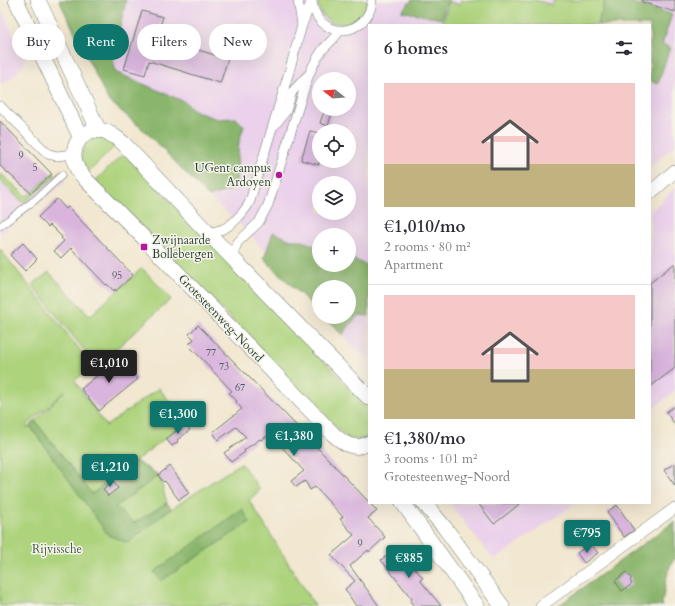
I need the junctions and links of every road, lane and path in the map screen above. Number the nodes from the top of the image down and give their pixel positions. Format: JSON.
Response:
{"nodes":[{"id":1,"x":16,"y":0,"type":"edge"},
{"id":2,"x":38,"y":0,"type":"edge"},
{"id":3,"x":298,"y":0,"type":"edge"},
{"id":4,"x":372,"y":0,"type":"edge"},
{"id":5,"x":312,"y":1,"type":"edge"},
{"id":6,"x":302,"y":25,"type":"junction"},
{"id":7,"x":340,"y":30,"type":"junction"},
{"id":8,"x":289,"y":72,"type":"junction"},
{"id":9,"x":309,"y":74,"type":"junction"},
{"id":10,"x":292,"y":92,"type":"junction"},
{"id":11,"x":0,"y":106,"type":"edge"},
{"id":12,"x":286,"y":111,"type":"junction"},
{"id":13,"x":271,"y":129,"type":"junction"},
{"id":14,"x":99,"y":131,"type":"junction"},
{"id":15,"x":289,"y":137,"type":"junction"},
{"id":16,"x":80,"y":138,"type":"junction"},
{"id":17,"x":74,"y":154,"type":"junction"},
{"id":18,"x":675,"y":171,"type":"edge"},
{"id":19,"x":62,"y":175,"type":"dead end"},
{"id":20,"x":651,"y":192,"type":"edge"},
{"id":21,"x":0,"y":226,"type":"edge"},
{"id":22,"x":208,"y":233,"type":"junction"},
{"id":23,"x":234,"y":259,"type":"junction"},
{"id":24,"x":368,"y":397,"type":"edge"},
{"id":25,"x":366,"y":448,"type":"edge"},
{"id":26,"x":404,"y":504,"type":"edge"},
{"id":27,"x":425,"y":504,"type":"edge"},
{"id":28,"x":675,"y":508,"type":"edge"},
{"id":29,"x":476,"y":606,"type":"edge"},
{"id":30,"x":502,"y":606,"type":"edge"},
{"id":31,"x":540,"y":606,"type":"edge"}],
"edges":[{"from":1,"to":16,"type":"highway"},
{"from":2,"to":14,"type":"highway"},
{"from":3,"to":6,"type":"street"},
{"from":4,"to":7,"type":"street"},
{"from":5,"to":6,"type":"street"},
{"from":5,"to":7,"type":"street"},
{"from":6,"to":8,"type":"street"},
{"from":7,"to":9,"type":"street"},
{"from":8,"to":10,"type":"street"},
{"from":8,"to":13,"type":"street"},
{"from":9,"to":10,"type":"street"},
{"from":9,"to":15,"type":"street"},
{"from":10,"to":12,"type":"street"},
{"from":11,"to":17,"type":"street"},
{"from":12,"to":13,"type":"street"},
{"from":12,"to":15,"type":"street"},
{"from":13,"to":22,"type":"street"},
{"from":14,"to":16,"type":"highway"},
{"from":14,"to":22,"type":"highway"},
{"from":15,"to":23,"type":"street"},
{"from":16,"to":17,"type":"highway"},
{"from":17,"to":25,"type":"highway","name":"Grotesteenweg-Noord"},
{"from":18,"to":20,"type":"main road"},
{"from":19,"to":21,"type":"street"},
{"from":22,"to":23,"type":"highway"},
{"from":23,"to":24,"type":"highway"},
{"from":26,"to":29,"type":"highway"},
{"from":27,"to":30,"type":"highway"},
{"from":28,"to":31,"type":"street"}]}
